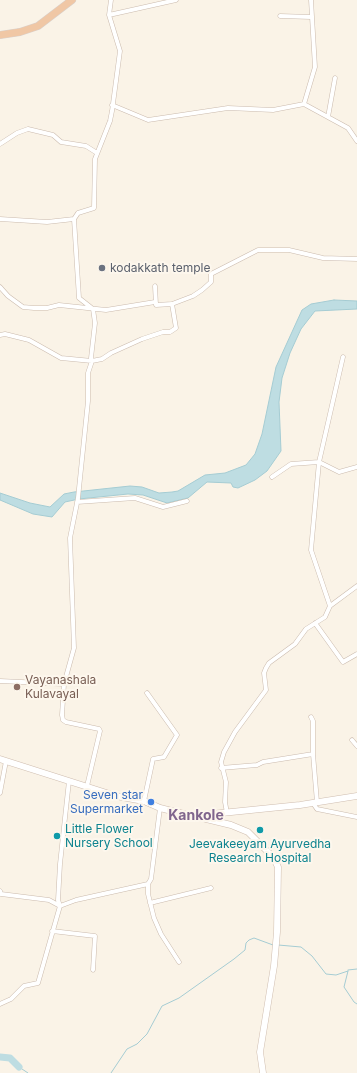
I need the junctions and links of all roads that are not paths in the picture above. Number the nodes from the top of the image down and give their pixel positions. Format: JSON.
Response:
{"nodes":[{"id":1,"x":72,"y":0,"type":"edge"},
{"id":2,"x":111,"y":0,"type":"edge"},
{"id":3,"x":176,"y":0,"type":"edge"},
{"id":4,"x":311,"y":0,"type":"edge"},
{"id":5,"x":109,"y":15,"type":"junction"},
{"id":6,"x":280,"y":16,"type":"dead end"},
{"id":7,"x":312,"y":17,"type":"junction"},
{"id":8,"x":0,"y":35,"type":"edge"},
{"id":9,"x":335,"y":78,"type":"dead end"},
{"id":10,"x":304,"y":104,"type":"junction"},
{"id":11,"x":112,"y":105,"type":"junction"},
{"id":12,"x":328,"y":117,"type":"junction"},
{"id":13,"x":357,"y":141,"type":"edge"},
{"id":14,"x":0,"y":144,"type":"edge"},
{"id":15,"x":97,"y":152,"type":"junction"},
{"id":16,"x":0,"y":219,"type":"edge"},
{"id":17,"x":74,"y":219,"type":"junction"},
{"id":18,"x":357,"y":259,"type":"edge"},
{"id":19,"x":155,"y":286,"type":"dead end"},
{"id":20,"x":0,"y":287,"type":"edge"},
{"id":21,"x":155,"y":302,"type":"junction"},
{"id":22,"x":172,"y":304,"type":"junction"},
{"id":23,"x":93,"y":310,"type":"junction"},
{"id":24,"x":0,"y":335,"type":"edge"},
{"id":25,"x":343,"y":357,"type":"dead end"},
{"id":26,"x":92,"y":361,"type":"junction"},
{"id":27,"x":320,"y":462,"type":"junction"},
{"id":28,"x":357,"y":467,"type":"edge"},
{"id":29,"x":272,"y":477,"type":"dead end"},
{"id":30,"x":187,"y":501,"type":"dead end"},
{"id":31,"x":77,"y":502,"type":"junction"},
{"id":32,"x":357,"y":586,"type":"edge"},
{"id":33,"x":330,"y":606,"type":"junction"},
{"id":34,"x":315,"y":624,"type":"junction"},
{"id":35,"x":357,"y":654,"type":"edge"},
{"id":36,"x":0,"y":681,"type":"edge"},
{"id":37,"x":64,"y":684,"type":"junction"},
{"id":38,"x":147,"y":693,"type":"dead end"},
{"id":39,"x":311,"y":717,"type":"dead end"},
{"id":40,"x":352,"y":740,"type":"dead end"},
{"id":41,"x":357,"y":746,"type":"edge"},
{"id":42,"x":313,"y":754,"type":"junction"},
{"id":43,"x":3,"y":760,"type":"edge"},
{"id":44,"x":221,"y":768,"type":"junction"},
{"id":45,"x":69,"y":781,"type":"junction"},
{"id":46,"x":87,"y":786,"type":"junction"},
{"id":47,"x":0,"y":793,"type":"edge"},
{"id":48,"x":357,"y":796,"type":"edge"},
{"id":49,"x":144,"y":801,"type":"junction"},
{"id":50,"x":315,"y":803,"type":"junction"},
{"id":51,"x":160,"y":808,"type":"junction"},
{"id":52,"x":227,"y":813,"type":"junction"},
{"id":53,"x":192,"y":816,"type":"junction"},
{"id":54,"x":357,"y":817,"type":"edge"},
{"id":55,"x":148,"y":884,"type":"junction"},
{"id":56,"x":211,"y":888,"type":"dead end"},
{"id":57,"x":0,"y":891,"type":"edge"},
{"id":58,"x":150,"y":903,"type":"junction"},
{"id":59,"x":60,"y":906,"type":"junction"},
{"id":60,"x":52,"y":931,"type":"junction"},
{"id":61,"x":179,"y":962,"type":"dead end"},
{"id":62,"x":93,"y":970,"type":"dead end"},
{"id":63,"x":0,"y":1004,"type":"edge"},
{"id":64,"x":263,"y":1073,"type":"edge"}],
"edges":[{"from":1,"to":8,"type":"highway"},
{"from":2,"to":5,"type":"street"},
{"from":3,"to":5,"type":"street"},
{"from":4,"to":7,"type":"street"},
{"from":5,"to":11,"type":"street"},
{"from":6,"to":7,"type":"street"},
{"from":7,"to":10,"type":"street"},
{"from":9,"to":12,"type":"street"},
{"from":10,"to":11,"type":"street"},
{"from":10,"to":12,"type":"street"},
{"from":11,"to":15,"type":"street"},
{"from":12,"to":13,"type":"street"},
{"from":14,"to":15,"type":"street"},
{"from":15,"to":17,"type":"street"},
{"from":16,"to":17,"type":"street"},
{"from":17,"to":23,"type":"street"},
{"from":18,"to":22,"type":"street"},
{"from":19,"to":21,"type":"street"},
{"from":20,"to":23,"type":"street"},
{"from":21,"to":22,"type":"street"},
{"from":21,"to":23,"type":"street"},
{"from":22,"to":26,"type":"street"},
{"from":23,"to":26,"type":"street"},
{"from":24,"to":26,"type":"street"},
{"from":25,"to":27,"type":"street"},
{"from":26,"to":31,"type":"street"},
{"from":27,"to":28,"type":"street"},
{"from":27,"to":29,"type":"street"},
{"from":27,"to":33,"type":"street"},
{"from":30,"to":31,"type":"street"},
{"from":31,"to":37,"type":"street"},
{"from":32,"to":33,"type":"street"},
{"from":33,"to":34,"type":"street"},
{"from":34,"to":35,"type":"street"},
{"from":34,"to":44,"type":"street"},
{"from":36,"to":37,"type":"street"},
{"from":37,"to":46,"type":"street"},
{"from":38,"to":49,"type":"street"},
{"from":39,"to":42,"type":"street"},
{"from":40,"to":41,"type":"street"},
{"from":42,"to":44,"type":"street"},
{"from":42,"to":50,"type":"street"},
{"from":43,"to":45,"type":"main road"},
{"from":43,"to":47,"type":"street"},
{"from":44,"to":52,"type":"street"},
{"from":45,"to":46,"type":"main road"},
{"from":45,"to":59,"type":"street"},
{"from":46,"to":49,"type":"main road"},
{"from":48,"to":50,"type":"main road"},
{"from":49,"to":51,"type":"main road"},
{"from":50,"to":52,"type":"main road"},
{"from":50,"to":54,"type":"street"},
{"from":51,"to":53,"type":"main road"},
{"from":51,"to":55,"type":"street"},
{"from":52,"to":53,"type":"main road"},
{"from":53,"to":64,"type":"main road"},
{"from":55,"to":58,"type":"street"},
{"from":55,"to":59,"type":"street"},
{"from":56,"to":58,"type":"street"},
{"from":57,"to":59,"type":"street"},
{"from":58,"to":61,"type":"street"},
{"from":59,"to":60,"type":"street"},
{"from":60,"to":62,"type":"street"},
{"from":60,"to":63,"type":"street"}]}
